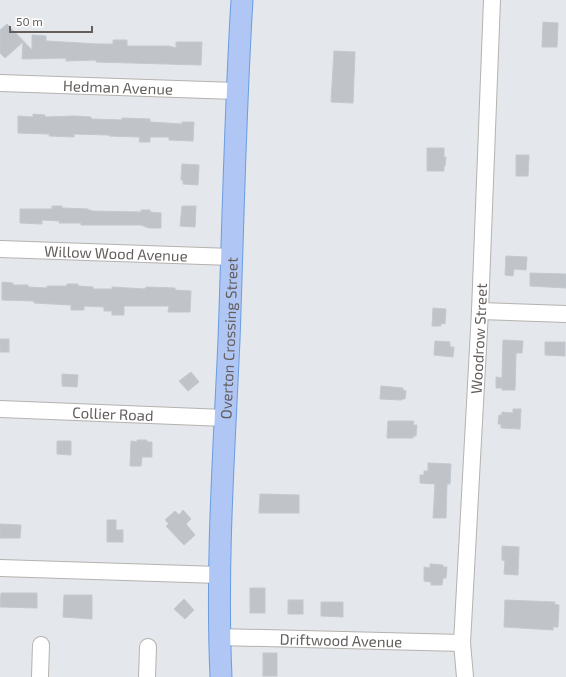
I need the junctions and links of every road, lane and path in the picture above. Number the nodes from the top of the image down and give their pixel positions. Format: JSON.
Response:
{"nodes":[{"id":1,"x":242,"y":0,"type":"edge"},
{"id":2,"x":492,"y":0,"type":"edge"},
{"id":3,"x":0,"y":83,"type":"edge"},
{"id":4,"x":236,"y":91,"type":"junction"},
{"id":5,"x":0,"y":249,"type":"edge"},
{"id":6,"x":232,"y":257,"type":"junction"},
{"id":7,"x":480,"y":310,"type":"junction"},
{"id":8,"x":566,"y":314,"type":"edge"},
{"id":9,"x":0,"y":409,"type":"edge"},
{"id":10,"x":225,"y":418,"type":"junction"},
{"id":11,"x":0,"y":568,"type":"edge"},
{"id":12,"x":219,"y":575,"type":"junction"},
{"id":13,"x":219,"y":637,"type":"junction"},
{"id":14,"x":462,"y":643,"type":"junction"},
{"id":15,"x":41,"y":645,"type":"dead end"},
{"id":16,"x":148,"y":647,"type":"dead end"},
{"id":17,"x":40,"y":677,"type":"edge"},
{"id":18,"x":147,"y":677,"type":"edge"},
{"id":19,"x":221,"y":677,"type":"edge"},
{"id":20,"x":465,"y":677,"type":"edge"}],
"edges":[{"from":1,"to":4,"type":"main road","name":"Overton Crossing Street"},
{"from":2,"to":7,"type":"street","name":"Woodrow Street"},
{"from":3,"to":4,"type":"street","name":"Hedman Avenue"},
{"from":4,"to":6,"type":"main road","name":"Overton Crossing Street"},
{"from":5,"to":6,"type":"street","name":"Willow Wood Avenue"},
{"from":6,"to":10,"type":"main road","name":"Overton Crossing Street"},
{"from":7,"to":8,"type":"street"},
{"from":7,"to":14,"type":"street","name":"Woodrow Street"},
{"from":9,"to":10,"type":"street","name":"Collier Road"},
{"from":10,"to":12,"type":"main road","name":"Overton Crossing Street"},
{"from":11,"to":12,"type":"street"},
{"from":12,"to":13,"type":"main road","name":"Overton Crossing Street"},
{"from":13,"to":14,"type":"street","name":"Driftwood Avenue"},
{"from":13,"to":19,"type":"main road","name":"Overton Crossing Street"},
{"from":14,"to":20,"type":"street","name":"Woodrow Street"},
{"from":15,"to":17,"type":"street"},
{"from":16,"to":18,"type":"street"}]}
